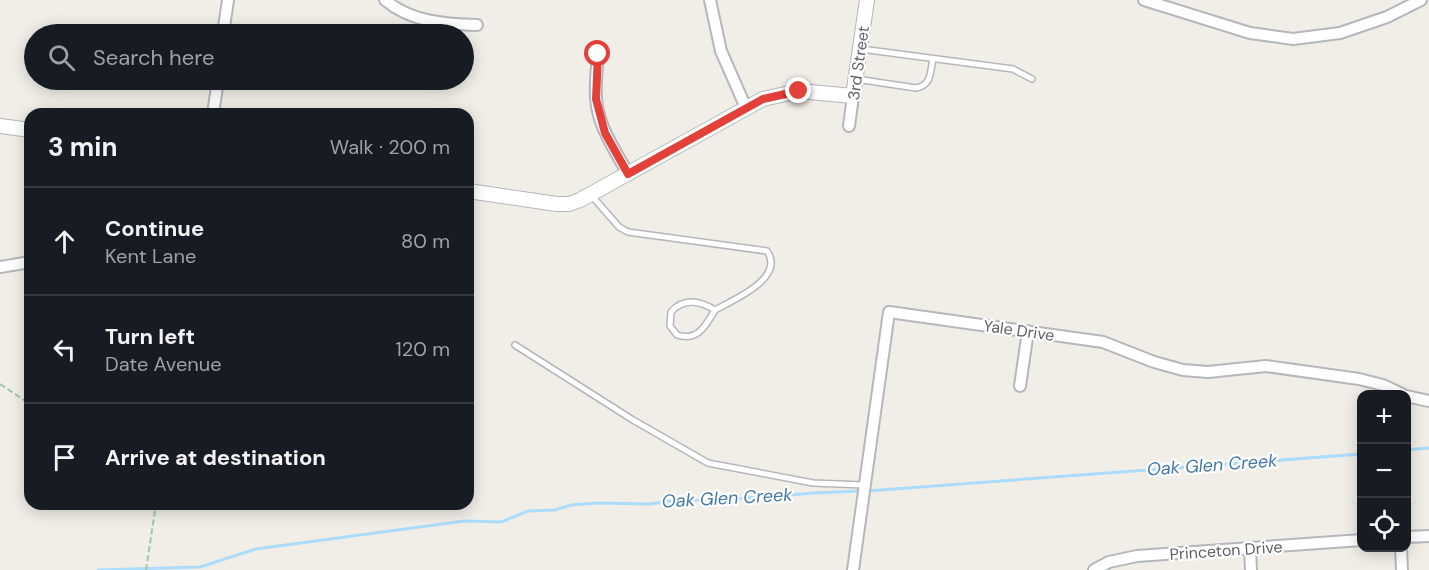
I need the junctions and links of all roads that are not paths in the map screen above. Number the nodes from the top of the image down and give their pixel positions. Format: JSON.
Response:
{"nodes":[{"id":1,"x":228,"y":0,"type":"edge"},
{"id":2,"x":385,"y":0,"type":"edge"},
{"id":3,"x":710,"y":0,"type":"edge"},
{"id":4,"x":867,"y":0,"type":"edge"},
{"id":5,"x":1144,"y":0,"type":"edge"},
{"id":6,"x":1420,"y":0,"type":"edge"},
{"id":7,"x":224,"y":24,"type":"edge"},
{"id":8,"x":451,"y":24,"type":"edge"},
{"id":9,"x":474,"y":25,"type":"edge"},
{"id":10,"x":477,"y":25,"type":"dead end"},
{"id":11,"x":860,"y":48,"type":"junction"},
{"id":12,"x":598,"y":54,"type":"dead end"},
{"id":13,"x":933,"y":59,"type":"junction"},
{"id":14,"x":855,"y":79,"type":"junction"},
{"id":15,"x":1032,"y":79,"type":"dead end"},
{"id":16,"x":217,"y":90,"type":"edge"},
{"id":17,"x":853,"y":96,"type":"junction"},
{"id":18,"x":214,"y":108,"type":"edge"},
{"id":19,"x":746,"y":108,"type":"junction"},
{"id":20,"x":0,"y":126,"type":"edge"},
{"id":21,"x":849,"y":126,"type":"dead end"},
{"id":22,"x":24,"y":129,"type":"edge"},
{"id":23,"x":628,"y":174,"type":"junction"},
{"id":24,"x":474,"y":192,"type":"edge"},
{"id":25,"x":591,"y":194,"type":"junction"},
{"id":26,"x":24,"y":263,"type":"edge"},
{"id":27,"x":0,"y":267,"type":"edge"},
{"id":28,"x":716,"y":310,"type":"junction"},
{"id":29,"x":1028,"y":331,"type":"junction"},
{"id":30,"x":515,"y":345,"type":"dead end"},
{"id":31,"x":1020,"y":386,"type":"dead end"},
{"id":32,"x":1394,"y":390,"type":"edge"},
{"id":33,"x":1411,"y":397,"type":"edge"},
{"id":34,"x":1429,"y":401,"type":"edge"},
{"id":35,"x":864,"y":484,"type":"junction"},
{"id":36,"x":1429,"y":536,"type":"edge"},
{"id":37,"x":1411,"y":537,"type":"edge"},
{"id":38,"x":1357,"y":540,"type":"edge"},
{"id":39,"x":1250,"y":548,"type":"junction"},
{"id":40,"x":1401,"y":552,"type":"edge"},
{"id":41,"x":853,"y":570,"type":"edge"},
{"id":42,"x":1094,"y":570,"type":"edge"},
{"id":43,"x":1251,"y":570,"type":"edge"},
{"id":44,"x":1401,"y":570,"type":"edge"}],
"edges":[{"from":1,"to":7,"type":"street"},
{"from":2,"to":8,"type":"street"},
{"from":3,"to":19,"type":"street"},
{"from":4,"to":11,"type":"street","name":"3rd Street"},
{"from":5,"to":6,"type":"street"},
{"from":9,"to":10,"type":"street"},
{"from":11,"to":13,"type":"lane"},
{"from":11,"to":14,"type":"street","name":"3rd Street"},
{"from":12,"to":23,"type":"street"},
{"from":13,"to":14,"type":"lane"},
{"from":13,"to":15,"type":"lane"},
{"from":14,"to":17,"type":"street","name":"3rd Street"},
{"from":16,"to":18,"type":"street"},
{"from":17,"to":19,"type":"street"},
{"from":17,"to":21,"type":"street","name":"3rd Street"},
{"from":19,"to":23,"type":"street"},
{"from":20,"to":22,"type":"street"},
{"from":23,"to":25,"type":"street"},
{"from":24,"to":25,"type":"street"},
{"from":25,"to":28,"type":"lane"},
{"from":26,"to":27,"type":"street"},
{"from":28,"to":28,"type":"lane"},
{"from":29,"to":31,"type":"street"},
{"from":29,"to":32,"type":"street","name":"Yale Drive"},
{"from":29,"to":35,"type":"street","name":"Yale Drive"},
{"from":30,"to":35,"type":"lane"},
{"from":33,"to":34,"type":"street"},
{"from":35,"to":41,"type":"street","name":"Yale Drive"},
{"from":36,"to":37,"type":"street"},
{"from":38,"to":39,"type":"street","name":"Princeton Drive"},
{"from":39,"to":42,"type":"street","name":"Princeton Drive"},
{"from":39,"to":43,"type":"street"},
{"from":40,"to":44,"type":"street"}]}
